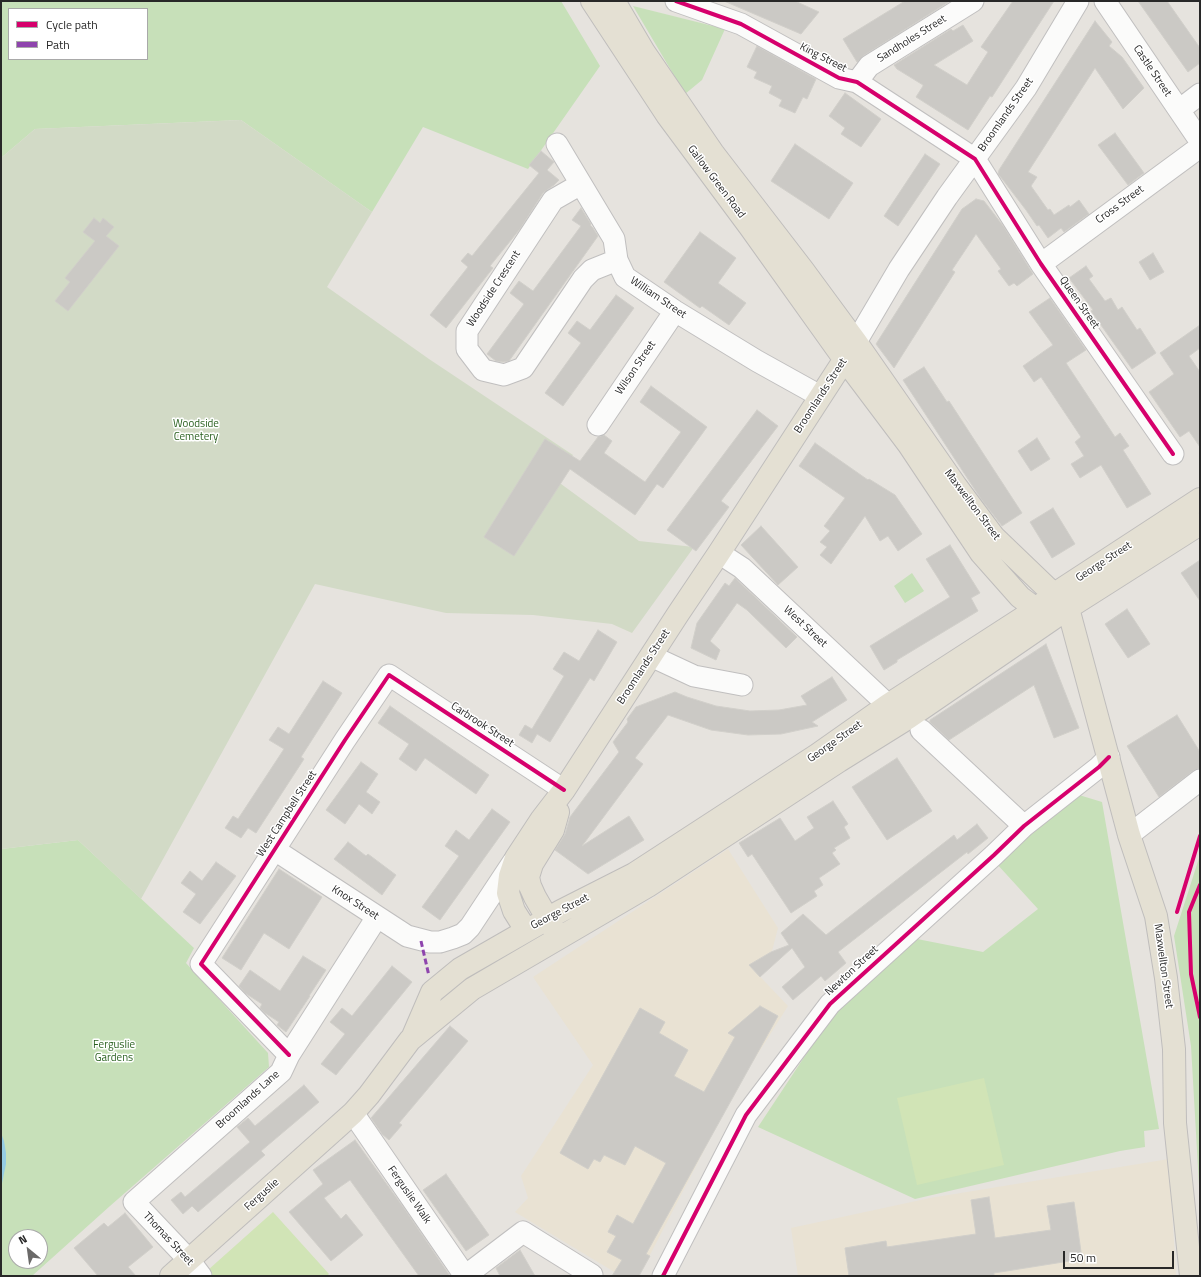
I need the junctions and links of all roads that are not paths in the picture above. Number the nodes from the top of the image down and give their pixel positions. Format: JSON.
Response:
{"nodes":[{"id":1,"x":592,"y":1,"type":"edge"},
{"id":2,"x":614,"y":1,"type":"edge"},
{"id":3,"x":676,"y":1,"type":"edge"},
{"id":4,"x":973,"y":1,"type":"edge"},
{"id":5,"x":1078,"y":1,"type":"edge"},
{"id":6,"x":1105,"y":1,"type":"edge"},
{"id":7,"x":709,"y":6,"type":"edge"},
{"id":8,"x":857,"y":82,"type":"junction"},
{"id":9,"x":1200,"y":94,"type":"edge"},
{"id":10,"x":1179,"y":110,"type":"junction"},
{"id":11,"x":1200,"y":141,"type":"edge"},
{"id":12,"x":557,"y":144,"type":"dead end"},
{"id":13,"x":1200,"y":147,"type":"edge"},
{"id":14,"x":975,"y":159,"type":"junction"},
{"id":15,"x":581,"y":184,"type":"junction"},
{"id":16,"x":617,"y":260,"type":"junction"},
{"id":17,"x":1041,"y":264,"type":"junction"},
{"id":18,"x":675,"y":311,"type":"junction"},
{"id":19,"x":856,"y":342,"type":"junction"},
{"id":20,"x":845,"y":360,"type":"junction"},
{"id":21,"x":820,"y":396,"type":"junction"},
{"id":22,"x":598,"y":425,"type":"dead end"},
{"id":23,"x":1173,"y":454,"type":"dead end"},
{"id":24,"x":1200,"y":500,"type":"edge"},
{"id":25,"x":1200,"y":524,"type":"edge"},
{"id":26,"x":719,"y":553,"type":"junction"},
{"id":27,"x":1052,"y":608,"type":"junction"},
{"id":28,"x":651,"y":656,"type":"junction"},
{"id":29,"x":389,"y":675,"type":"joint"},
{"id":30,"x":742,"y":685,"type":"dead end"},
{"id":31,"x":888,"y":705,"type":"junction"},
{"id":32,"x":921,"y":730,"type":"dead end"},
{"id":33,"x":1109,"y":757,"type":"junction"},
{"id":34,"x":1200,"y":780,"type":"edge"},
{"id":35,"x":564,"y":790,"type":"junction"},
{"id":36,"x":1024,"y":826,"type":"junction"},
{"id":37,"x":1129,"y":835,"type":"junction"},
{"id":38,"x":275,"y":850,"type":"junction"},
{"id":39,"x":516,"y":858,"type":"junction"},
{"id":40,"x":377,"y":917,"type":"junction"},
{"id":41,"x":547,"y":918,"type":"junction"},
{"id":42,"x":526,"y":930,"type":"junction"},
{"id":43,"x":559,"y":938,"type":"junction"},
{"id":44,"x":440,"y":942,"type":"joint"},
{"id":45,"x":410,"y":1040,"type":"junction"},
{"id":46,"x":289,"y":1055,"type":"junction"},
{"id":47,"x":353,"y":1114,"type":"junction"},
{"id":48,"x":134,"y":1202,"type":"joint"},
{"id":49,"x":195,"y":1268,"type":"edge"},
{"id":50,"x":171,"y":1276,"type":"edge"},
{"id":51,"x":465,"y":1276,"type":"edge"},
{"id":52,"x":591,"y":1276,"type":"edge"},
{"id":53,"x":663,"y":1276,"type":"edge"},
{"id":54,"x":1191,"y":1276,"type":"edge"}],
"edges":[{"from":1,"to":20,"type":"main road","name":"Gallow Green Road"},
{"from":2,"to":19,"type":"main road","name":"Gallow Green Road"},
{"from":3,"to":7,"type":"street","name":"King Street"},
{"from":4,"to":8,"type":"street","name":"Sandholes Street"},
{"from":5,"to":14,"type":"street","name":"Broomlands Street"},
{"from":6,"to":10,"type":"street","name":"Castle Street"},
{"from":7,"to":8,"type":"street","name":"King Street"},
{"from":8,"to":14,"type":"street","name":"King Street"},
{"from":9,"to":10,"type":"street"},
{"from":10,"to":11,"type":"street","name":"Castle Street"},
{"from":12,"to":15,"type":"street","name":"William Street"},
{"from":13,"to":17,"type":"street","name":"Cross Street"},
{"from":14,"to":17,"type":"street","name":"Queen Street"},
{"from":14,"to":19,"type":"street","name":"Broomlands Street"},
{"from":15,"to":16,"type":"street","name":"William Street"},
{"from":15,"to":16,"type":"street","name":"Woodside Crescent"},
{"from":16,"to":18,"type":"street","name":"William Street"},
{"from":17,"to":23,"type":"street","name":"Queen Street"},
{"from":18,"to":21,"type":"street","name":"William Street"},
{"from":18,"to":22,"type":"street","name":"Wilson Street"},
{"from":19,"to":20,"type":"main road","name":"Broomlands Street"},
{"from":19,"to":27,"type":"main road","name":"Maxwellton Street"},
{"from":20,"to":21,"type":"main road","name":"Broomlands Street"},
{"from":20,"to":27,"type":"main road","name":"Maxwellton Street"},
{"from":21,"to":26,"type":"main road","name":"Broomlands Street"},
{"from":24,"to":27,"type":"main road","name":"George Street"},
{"from":25,"to":27,"type":"main road","name":"George Street"},
{"from":26,"to":28,"type":"main road","name":"Broomlands Street"},
{"from":26,"to":31,"type":"street","name":"West Street"},
{"from":27,"to":31,"type":"main road","name":"George Street"},
{"from":27,"to":33,"type":"main road","name":"Maxwellton Street"},
{"from":27,"to":43,"type":"main road","name":"George Street"},
{"from":28,"to":30,"type":"street"},
{"from":28,"to":35,"type":"main road","name":"Broomlands Street"},
{"from":29,"to":35,"type":"street","name":"Carbrook Street"},
{"from":29,"to":38,"type":"street","name":"West Campbell Street"},
{"from":31,"to":41,"type":"main road","name":"George Street"},
{"from":32,"to":36,"type":"street"},
{"from":33,"to":36,"type":"street","name":"Newton Street"},
{"from":33,"to":37,"type":"main road","name":"Maxwellton Street"},
{"from":34,"to":37,"type":"street"},
{"from":35,"to":39,"type":"main road","name":"Broomlands Street"},
{"from":35,"to":41,"type":"main road","name":"Broomlands Street"},
{"from":36,"to":53,"type":"street","name":"Newton Street"},
{"from":37,"to":54,"type":"main road","name":"Maxwellton Street"},
{"from":38,"to":40,"type":"street","name":"Knox Street"},
{"from":38,"to":46,"type":"street","name":"West Campbell Street"},
{"from":39,"to":42,"type":"main road","name":"Broomlands Street"},
{"from":39,"to":44,"type":"street","name":"Broomlands Street"},
{"from":40,"to":44,"type":"street","name":"Knox Street"},
{"from":40,"to":46,"type":"street","name":"Broomlands Lane"},
{"from":41,"to":42,"type":"main road","name":"George Street"},
{"from":41,"to":43,"type":"main road"},
{"from":42,"to":43,"type":"main road"},
{"from":42,"to":45,"type":"main road","name":"George Street"},
{"from":43,"to":45,"type":"main road","name":"George Street"},
{"from":45,"to":47,"type":"main road"},
{"from":46,"to":48,"type":"street","name":"Broomlands Lane"},
{"from":47,"to":49,"type":"main road","name":"Ferguslie"},
{"from":47,"to":51,"type":"street","name":"Ferguslie Walk"},
{"from":48,"to":49,"type":"street","name":"Thomas Street"},
{"from":49,"to":50,"type":"main road","name":"Ferguslie"},
{"from":51,"to":52,"type":"street"}]}
